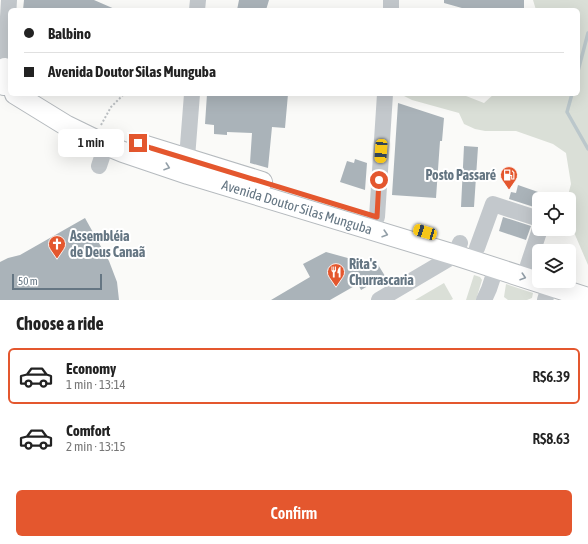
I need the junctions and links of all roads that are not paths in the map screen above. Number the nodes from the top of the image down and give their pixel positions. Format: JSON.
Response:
{"nodes":[{"id":1,"x":8,"y":20,"type":"edge"},
{"id":2,"x":5,"y":78,"type":"edge"},
{"id":3,"x":28,"y":96,"type":"edge"},
{"id":4,"x":43,"y":96,"type":"edge"},
{"id":5,"x":192,"y":96,"type":"edge"},
{"id":6,"x":385,"y":96,"type":"edge"},
{"id":7,"x":103,"y":136,"type":"junction"},
{"id":8,"x":187,"y":158,"type":"junction"},
{"id":9,"x":99,"y":166,"type":"dead end"},
{"id":10,"x":377,"y":217,"type":"junction"},
{"id":11,"x":532,"y":217,"type":"edge"},
{"id":12,"x":464,"y":249,"type":"junction"},
{"id":13,"x":532,"y":266,"type":"edge"},
{"id":14,"x":496,"y":268,"type":"junction"},
{"id":15,"x":576,"y":280,"type":"edge"},
{"id":16,"x":588,"y":284,"type":"edge"},
{"id":17,"x":548,"y":289,"type":"edge"},
{"id":18,"x":489,"y":296,"type":"edge"},
{"id":19,"x":588,"y":298,"type":"edge"},
{"id":20,"x":381,"y":300,"type":"edge"}],
"edges":[{"from":1,"to":2,"type":"street"},
{"from":3,"to":7,"type":"main road","name":"Avenida Doutor Silas Munguba"},
{"from":4,"to":7,"type":"main road","name":"Avenida Doutor Silas Munguba"},
{"from":5,"to":8,"type":"street"},
{"from":6,"to":10,"type":"street"},
{"from":7,"to":8,"type":"main road","name":"Avenida Doutor Silas Munguba"},
{"from":7,"to":9,"type":"street"},
{"from":7,"to":12,"type":"main road","name":"Avenida Doutor Silas Munguba","one_way":true},
{"from":8,"to":10,"type":"main road","name":"Avenida Doutor Silas Munguba"},
{"from":10,"to":12,"type":"main road","name":"Avenida Doutor Silas Munguba"},
{"from":11,"to":12,"type":"street"},
{"from":12,"to":13,"type":"main road","name":"Avenida Doutor Silas Munguba"},
{"from":12,"to":14,"type":"main road","name":"Avenida Doutor Silas Munguba"},
{"from":12,"to":20,"type":"street"},
{"from":14,"to":17,"type":"main road","name":"Avenida Doutor Silas Munguba","one_way":true},
{"from":14,"to":18,"type":"street"},
{"from":15,"to":16,"type":"main road"},
{"from":17,"to":19,"type":"main road","name":"Avenida Doutor Silas Munguba"}]}
